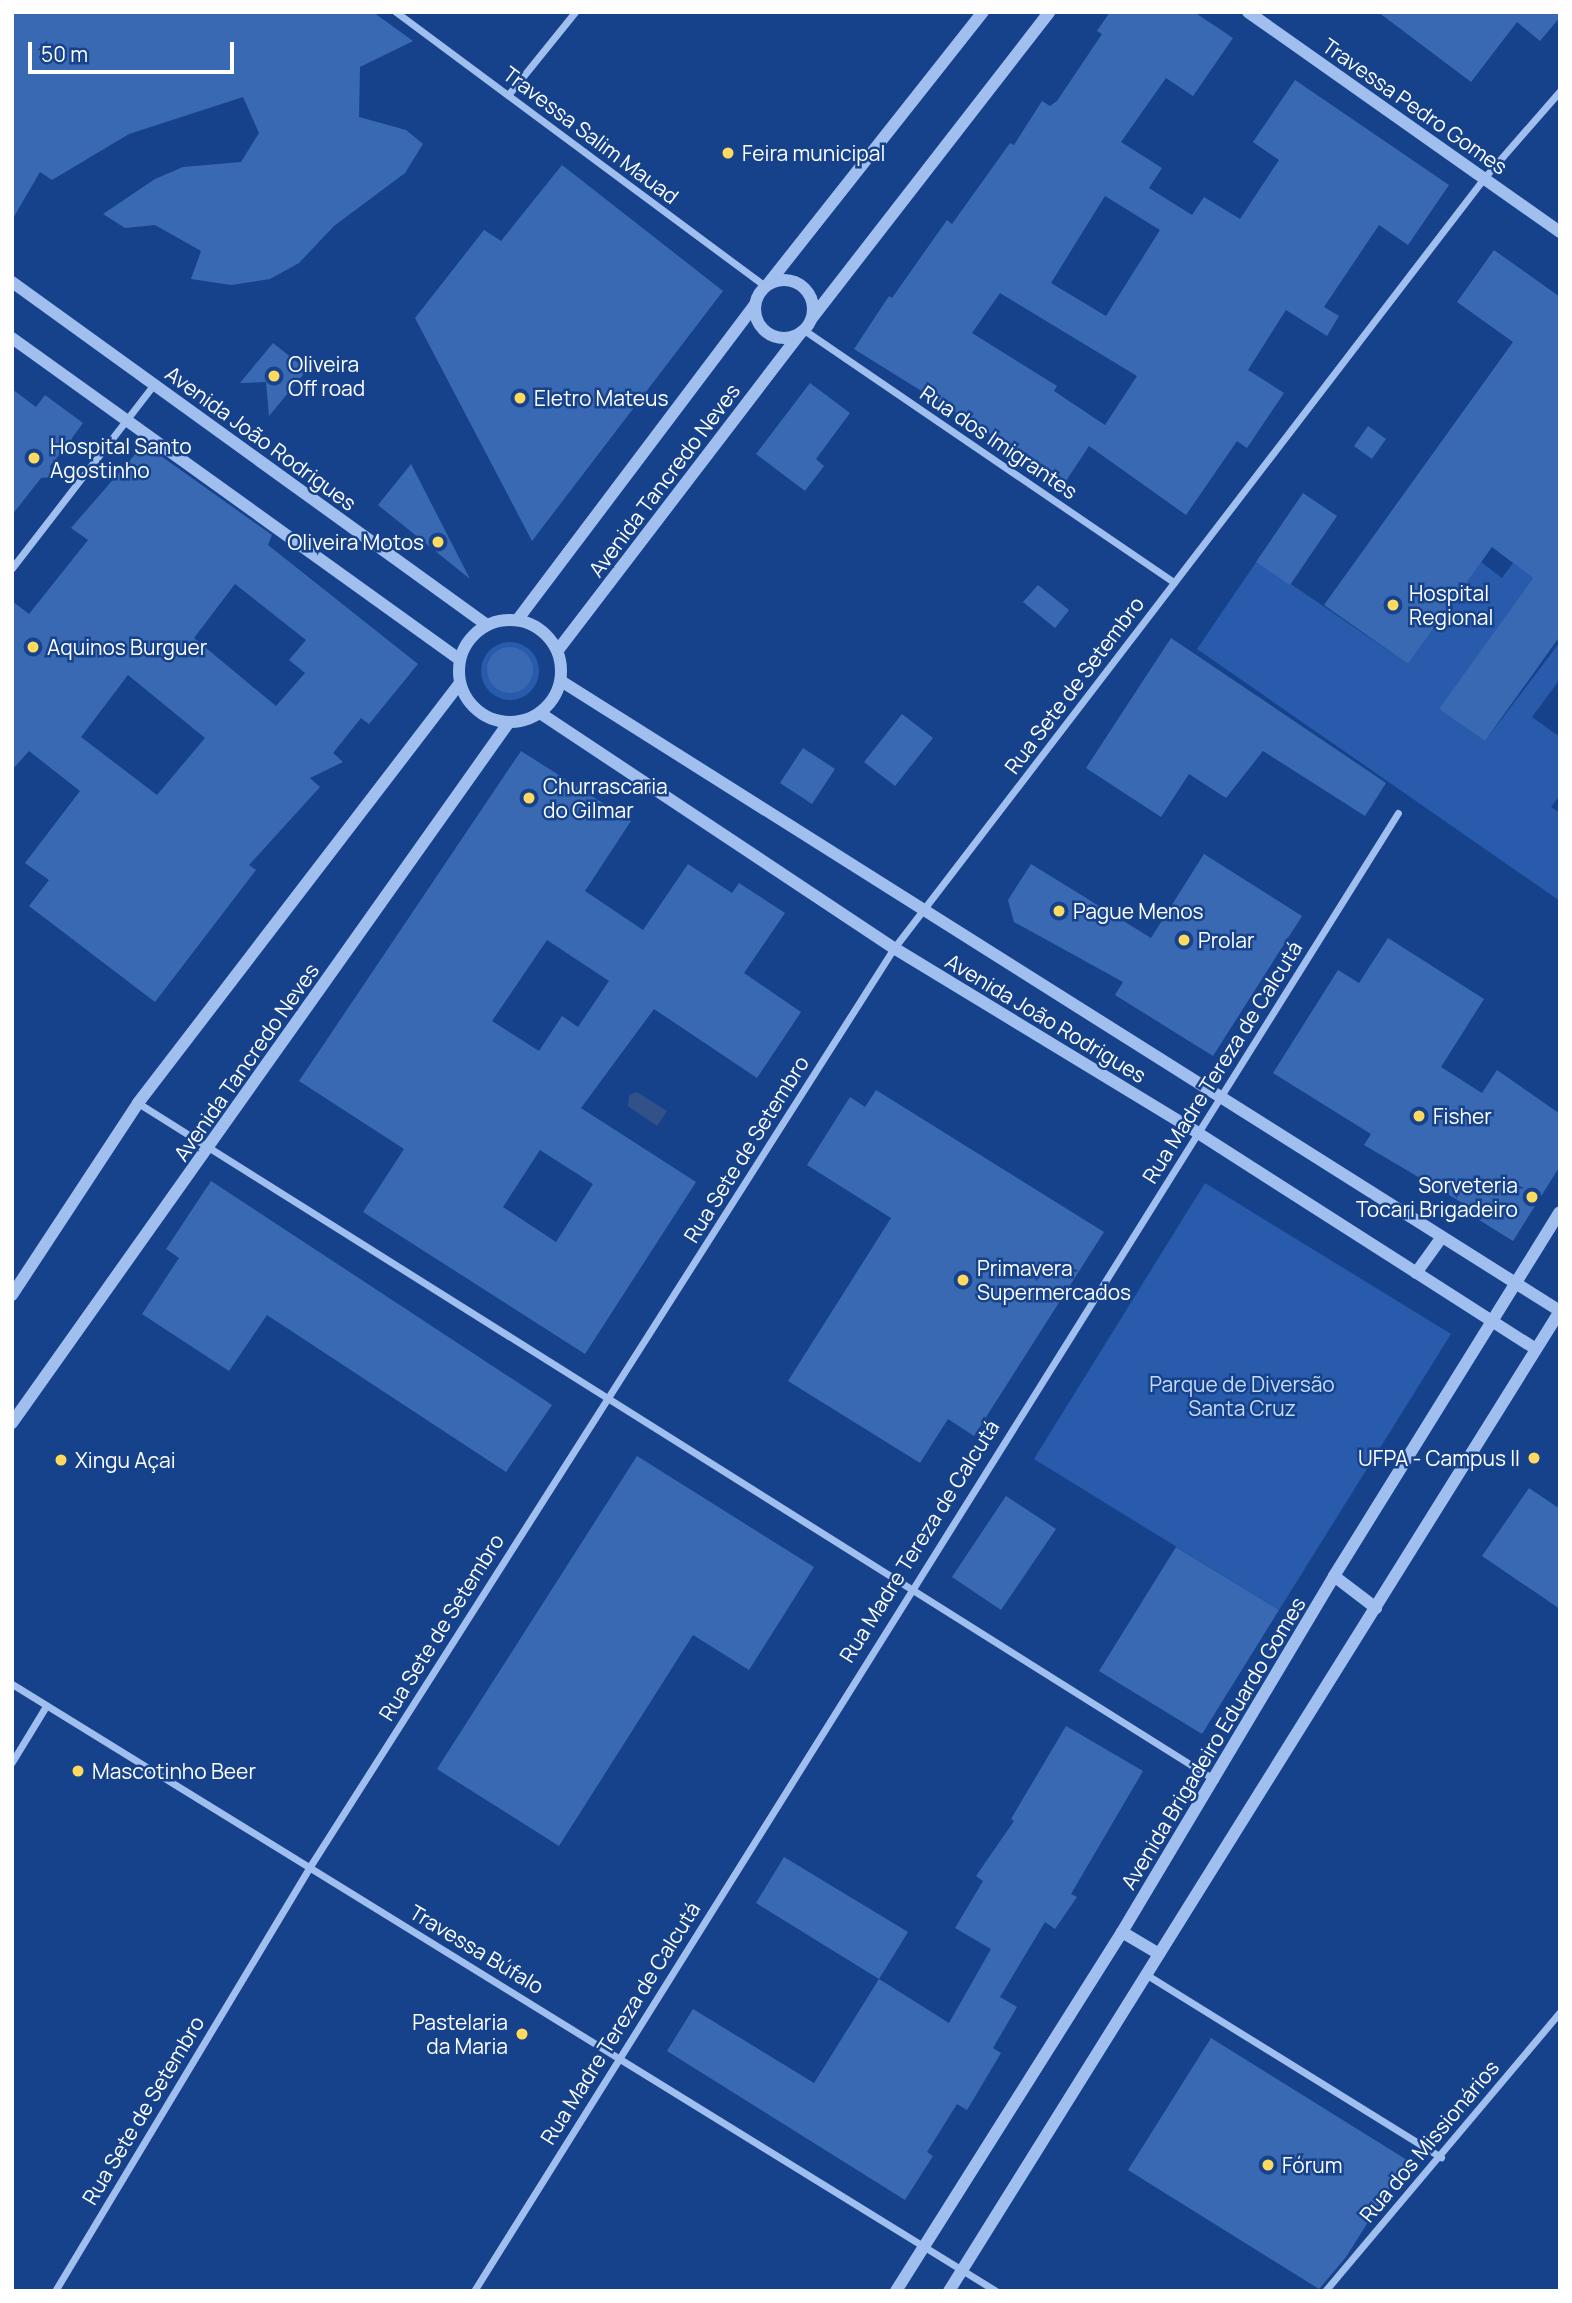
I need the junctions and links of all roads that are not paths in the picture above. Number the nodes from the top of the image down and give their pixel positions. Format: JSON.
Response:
{"nodes":[{"id":1,"x":396,"y":12,"type":"edge"},
{"id":2,"x":575,"y":12,"type":"edge"},
{"id":3,"x":983,"y":12,"type":"edge"},
{"id":4,"x":1049,"y":12,"type":"edge"},
{"id":5,"x":1248,"y":12,"type":"edge"},
{"id":6,"x":1560,"y":91,"type":"edge"},
{"id":7,"x":508,"y":95,"type":"junction"},
{"id":8,"x":1484,"y":178,"type":"junction"},
{"id":9,"x":1560,"y":232,"type":"edge"},
{"id":10,"x":12,"y":282,"type":"edge"},
{"id":11,"x":767,"y":285,"type":"junction"},
{"id":12,"x":755,"y":304,"type":"junction"},
{"id":13,"x":812,"y":318,"type":"junction"},
{"id":14,"x":802,"y":332,"type":"junction"},
{"id":15,"x":12,"y":338,"type":"edge"},
{"id":16,"x":154,"y":384,"type":"junction"},
{"id":17,"x":128,"y":418,"type":"junction"},
{"id":18,"x":12,"y":568,"type":"edge"},
{"id":19,"x":1174,"y":582,"type":"junction"},
{"id":20,"x":518,"y":619,"type":"junction"},
{"id":21,"x":487,"y":625,"type":"junction"},
{"id":22,"x":558,"y":650,"type":"junction"},
{"id":23,"x":459,"y":659,"type":"junction"},
{"id":24,"x":561,"y":681,"type":"junction"},
{"id":25,"x":460,"y":683,"type":"junction"},
{"id":26,"x":540,"y":713,"type":"junction"},
{"id":27,"x":509,"y":722,"type":"junction"},
{"id":28,"x":1398,"y":813,"type":"dead end"},
{"id":29,"x":924,"y":910,"type":"junction"},
{"id":30,"x":894,"y":948,"type":"junction"},
{"id":31,"x":1221,"y":1098,"type":"junction"},
{"id":32,"x":138,"y":1103,"type":"junction"},
{"id":33,"x":1198,"y":1133,"type":"junction"},
{"id":34,"x":208,"y":1150,"type":"junction"},
{"id":35,"x":1560,"y":1212,"type":"edge"},
{"id":36,"x":1442,"y":1237,"type":"junction"},
{"id":37,"x":1416,"y":1273,"type":"junction"},
{"id":38,"x":1515,"y":1283,"type":"junction"},
{"id":39,"x":12,"y":1295,"type":"edge"},
{"id":40,"x":1560,"y":1311,"type":"edge"},
{"id":41,"x":1492,"y":1321,"type":"junction"},
{"id":42,"x":1536,"y":1349,"type":"junction"},
{"id":43,"x":606,"y":1401,"type":"junction"},
{"id":44,"x":12,"y":1423,"type":"edge"},
{"id":45,"x":1334,"y":1576,"type":"junction"},
{"id":46,"x":909,"y":1588,"type":"junction"},
{"id":47,"x":1376,"y":1608,"type":"junction"},
{"id":48,"x":12,"y":1684,"type":"edge"},
{"id":49,"x":46,"y":1706,"type":"junction"},
{"id":50,"x":12,"y":1762,"type":"edge"},
{"id":51,"x":1215,"y":1780,"type":"junction"},
{"id":52,"x":309,"y":1868,"type":"junction"},
{"id":53,"x":1122,"y":1932,"type":"junction"},
{"id":54,"x":1159,"y":1954,"type":"junction"},
{"id":55,"x":1147,"y":1975,"type":"junction"},
{"id":56,"x":1560,"y":2012,"type":"edge"},
{"id":57,"x":620,"y":2056,"type":"junction"},
{"id":58,"x":1441,"y":2157,"type":"junction"},
{"id":59,"x":924,"y":2246,"type":"junction"},
{"id":60,"x":962,"y":2269,"type":"junction"},
{"id":61,"x":55,"y":2291,"type":"edge"},
{"id":62,"x":474,"y":2291,"type":"edge"},
{"id":63,"x":896,"y":2291,"type":"edge"},
{"id":64,"x":948,"y":2291,"type":"edge"},
{"id":65,"x":996,"y":2291,"type":"edge"},
{"id":66,"x":1325,"y":2291,"type":"edge"}],
"edges":[{"from":1,"to":7,"type":"street","name":"Travessa Salim Mauad"},
{"from":2,"to":7,"type":"street"},
{"from":3,"to":11,"type":"street"},
{"from":4,"to":13,"type":"street"},
{"from":5,"to":8,"type":"street","name":"Travessa Pedro Gomes"},
{"from":6,"to":8,"type":"street","name":"Rua Sete de Setembro"},
{"from":7,"to":11,"type":"street","name":"Travessa Salim Mauad"},
{"from":8,"to":9,"type":"street","name":"Travessa Pedro Gomes"},
{"from":8,"to":19,"type":"street","name":"Rua Sete de Setembro"},
{"from":10,"to":16,"type":"street","name":"Avenida João Rodrigues"},
{"from":11,"to":12,"type":"street"},
{"from":11,"to":13,"type":"street"},
{"from":12,"to":14,"type":"street"},
{"from":12,"to":20,"type":"street","name":"Avenida Tancredo Neves"},
{"from":13,"to":14,"type":"street"},
{"from":14,"to":19,"type":"street","name":"Rua dos Imigrantes"},
{"from":14,"to":22,"type":"street","name":"Avenida Tancredo Neves"},
{"from":15,"to":17,"type":"street"},
{"from":16,"to":17,"type":"street"},
{"from":16,"to":21,"type":"street","name":"Avenida João Rodrigues"},
{"from":17,"to":18,"type":"street"},
{"from":17,"to":23,"type":"street"},
{"from":19,"to":29,"type":"street","name":"Rua Sete de Setembro"},
{"from":20,"to":21,"type":"street"},
{"from":20,"to":22,"type":"street"},
{"from":21,"to":23,"type":"street"},
{"from":22,"to":24,"type":"street"},
{"from":23,"to":25,"type":"street"},
{"from":24,"to":26,"type":"street"},
{"from":24,"to":29,"type":"street","name":"Avenida João Rodrigues"},
{"from":25,"to":27,"type":"street"},
{"from":25,"to":32,"type":"street"},
{"from":26,"to":27,"type":"street"},
{"from":26,"to":30,"type":"street","name":"Avenida João Rodrigues"},
{"from":27,"to":34,"type":"street","name":"Avenida Tancredo Neves"},
{"from":28,"to":31,"type":"street","name":"Rua Madre Tereza de Calcutá"},
{"from":29,"to":30,"type":"street","name":"Rua Sete de Setembro"},
{"from":29,"to":31,"type":"street","name":"Avenida João Rodrigues"},
{"from":30,"to":33,"type":"street","name":"Avenida João Rodrigues"},
{"from":30,"to":43,"type":"street","name":"Rua Sete de Setembro"},
{"from":31,"to":33,"type":"street","name":"Rua Madre Tereza de Calcutá"},
{"from":31,"to":36,"type":"street","name":"Avenida João Rodrigues"},
{"from":32,"to":34,"type":"street"},
{"from":32,"to":39,"type":"street"},
{"from":33,"to":37,"type":"street","name":"Avenida João Rodrigues"},
{"from":33,"to":46,"type":"street","name":"Rua Madre Tereza de Calcutá"},
{"from":34,"to":43,"type":"street"},
{"from":34,"to":44,"type":"street","name":"Avenida Tancredo Neves"},
{"from":35,"to":38,"type":"street","name":"Avenida Brigadeiro Eduardo Gomes"},
{"from":36,"to":37,"type":"street"},
{"from":36,"to":38,"type":"street","name":"Avenida João Rodrigues"},
{"from":37,"to":41,"type":"street","name":"Avenida João Rodrigues"},
{"from":38,"to":40,"type":"street","name":"Avenida João Rodrigues"},
{"from":38,"to":41,"type":"street","name":"Avenida Brigadeiro Eduardo Gomes"},
{"from":40,"to":42,"type":"street"},
{"from":41,"to":42,"type":"street","name":"Avenida João Rodrigues"},
{"from":41,"to":45,"type":"street","name":"Avenida Brigadeiro Eduardo Gomes"},
{"from":42,"to":47,"type":"street"},
{"from":43,"to":46,"type":"street"},
{"from":43,"to":52,"type":"street","name":"Rua Sete de Setembro"},
{"from":45,"to":47,"type":"street"},
{"from":45,"to":51,"type":"street","name":"Avenida Brigadeiro Eduardo Gomes"},
{"from":46,"to":51,"type":"street"},
{"from":46,"to":57,"type":"street","name":"Rua Madre Tereza de Calcutá"},
{"from":47,"to":54,"type":"street"},
{"from":48,"to":49,"type":"street","name":"Travessa Búfalo"},
{"from":49,"to":50,"type":"street"},
{"from":49,"to":52,"type":"street","name":"Travessa Búfalo"},
{"from":51,"to":53,"type":"street","name":"Avenida Brigadeiro Eduardo Gomes"},
{"from":52,"to":57,"type":"street","name":"Travessa Búfalo"},
{"from":52,"to":61,"type":"street","name":"Rua Sete de Setembro"},
{"from":53,"to":54,"type":"street"},
{"from":53,"to":59,"type":"street","name":"Avenida Brigadeiro Eduardo Gomes"},
{"from":54,"to":55,"type":"street"},
{"from":55,"to":58,"type":"street"},
{"from":55,"to":60,"type":"street"},
{"from":56,"to":58,"type":"street","name":"Rua dos Missionários"},
{"from":57,"to":59,"type":"street","name":"Travessa Búfalo"},
{"from":57,"to":62,"type":"street","name":"Rua Madre Tereza de Calcutá"},
{"from":58,"to":66,"type":"street","name":"Rua dos Missionários"},
{"from":59,"to":60,"type":"street","name":"Travessa Búfalo"},
{"from":59,"to":63,"type":"street","name":"Avenida Brigadeiro Eduardo Gomes"},
{"from":60,"to":64,"type":"street"},
{"from":60,"to":65,"type":"street","name":"Travessa Búfalo"}]}
